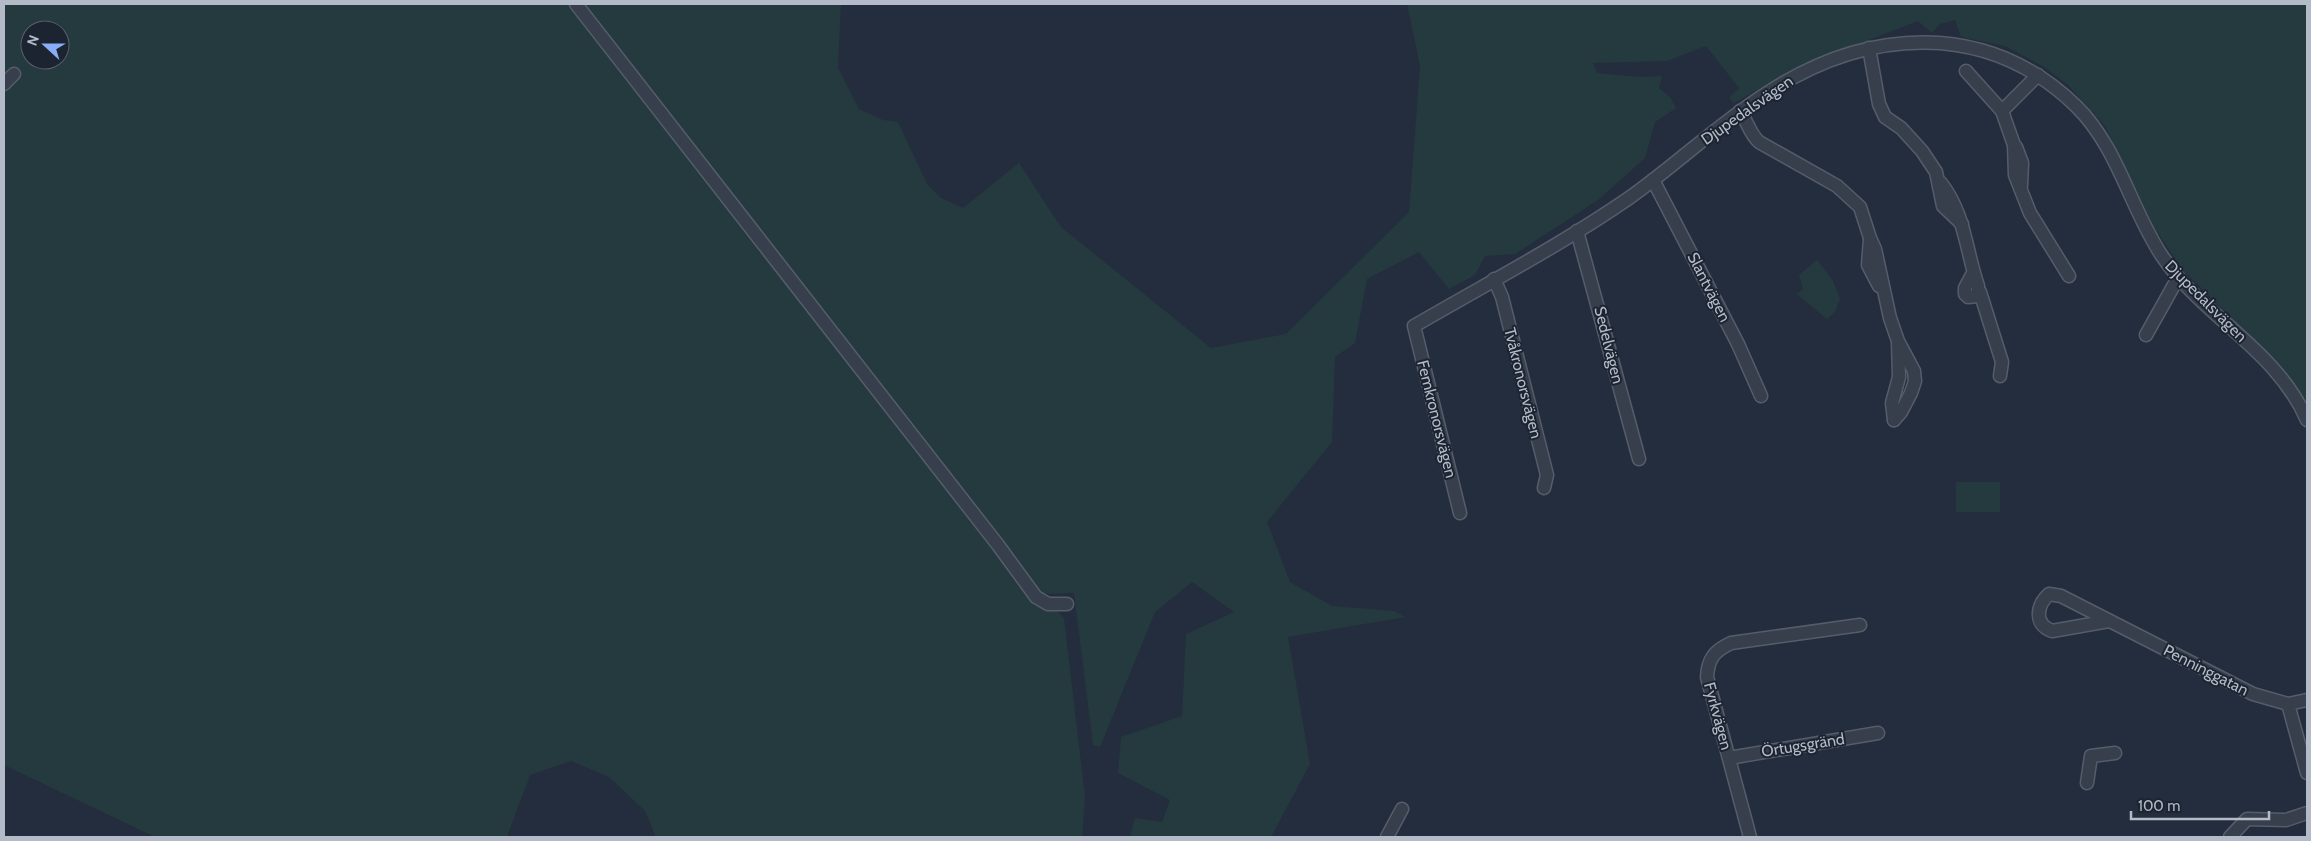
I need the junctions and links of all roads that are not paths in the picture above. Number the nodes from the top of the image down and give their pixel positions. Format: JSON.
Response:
{"nodes":[{"id":1,"x":576,"y":4,"type":"edge"},
{"id":2,"x":1869,"y":48,"type":"junction"},
{"id":3,"x":1966,"y":71,"type":"dead end"},
{"id":4,"x":14,"y":74,"type":"dead end"},
{"id":5,"x":2038,"y":76,"type":"junction"},
{"id":6,"x":4,"y":84,"type":"edge"},
{"id":7,"x":1740,"y":111,"type":"junction"},
{"id":8,"x":2002,"y":111,"type":"junction"},
{"id":9,"x":1653,"y":180,"type":"junction"},
{"id":10,"x":1577,"y":231,"type":"junction"},
{"id":11,"x":2069,"y":276,"type":"dead end"},
{"id":12,"x":1494,"y":279,"type":"junction"},
{"id":13,"x":2180,"y":279,"type":"junction"},
{"id":14,"x":1414,"y":326,"type":"joint"},
{"id":15,"x":2146,"y":335,"type":"dead end"},
{"id":16,"x":1898,"y":342,"type":"junction"},
{"id":17,"x":1915,"y":376,"type":"junction"},
{"id":18,"x":2000,"y":376,"type":"dead end"},
{"id":19,"x":1899,"y":377,"type":"junction"},
{"id":20,"x":1762,"y":396,"type":"dead end"},
{"id":21,"x":2307,"y":420,"type":"edge"},
{"id":22,"x":1639,"y":459,"type":"dead end"},
{"id":23,"x":1544,"y":488,"type":"dead end"},
{"id":24,"x":1460,"y":513,"type":"dead end"},
{"id":25,"x":1067,"y":604,"type":"dead end"},
{"id":26,"x":2109,"y":621,"type":"junction"},
{"id":27,"x":1860,"y":625,"type":"dead end"},
{"id":28,"x":2307,"y":700,"type":"edge"},
{"id":29,"x":2288,"y":704,"type":"junction"},
{"id":30,"x":1878,"y":733,"type":"dead end"},
{"id":31,"x":2115,"y":754,"type":"dead end"},
{"id":32,"x":1729,"y":758,"type":"junction"},
{"id":33,"x":2307,"y":773,"type":"edge"},
{"id":34,"x":2087,"y":783,"type":"dead end"},
{"id":35,"x":1402,"y":810,"type":"dead end"},
{"id":36,"x":2307,"y":813,"type":"edge"},
{"id":37,"x":1387,"y":837,"type":"edge"},
{"id":38,"x":1750,"y":837,"type":"edge"},
{"id":39,"x":2230,"y":837,"type":"edge"}],
"edges":[{"from":1,"to":25,"type":"street"},
{"from":2,"to":5,"type":"street","name":"Djupedalsvägen"},
{"from":2,"to":7,"type":"street","name":"Djupedalsvägen"},
{"from":2,"to":18,"type":"street"},
{"from":3,"to":8,"type":"street"},
{"from":4,"to":6,"type":"street"},
{"from":5,"to":8,"type":"street"},
{"from":5,"to":13,"type":"street","name":"Djupedalsvägen"},
{"from":7,"to":9,"type":"street","name":"Djupedalsvägen"},
{"from":7,"to":16,"type":"street"},
{"from":8,"to":11,"type":"street"},
{"from":9,"to":10,"type":"street","name":"Djupedalsvägen"},
{"from":9,"to":20,"type":"street","name":"Slantvägen"},
{"from":10,"to":12,"type":"street","name":"Djupedalsvägen"},
{"from":10,"to":22,"type":"street","name":"Sedelvägen"},
{"from":12,"to":14,"type":"street","name":"Djupedalsvägen"},
{"from":12,"to":23,"type":"street","name":"Tvåkronorsvägen"},
{"from":13,"to":15,"type":"street"},
{"from":13,"to":21,"type":"street","name":"Djupedalsvägen"},
{"from":14,"to":24,"type":"street","name":"Femkronorsvägen"},
{"from":16,"to":17,"type":"street"},
{"from":16,"to":19,"type":"street"},
{"from":17,"to":19,"type":"street"},
{"from":17,"to":19,"type":"street"},
{"from":26,"to":26,"type":"street","name":"Penninggatan"},
{"from":26,"to":29,"type":"street","name":"Penninggatan"},
{"from":27,"to":32,"type":"street","name":"Fyrkvägen"},
{"from":28,"to":29,"type":"street","name":"Penninggatan"},
{"from":29,"to":33,"type":"street"},
{"from":30,"to":32,"type":"street","name":"Örtugsgränd"},
{"from":31,"to":34,"type":"street"},
{"from":32,"to":38,"type":"street","name":"Fyrkvägen"},
{"from":35,"to":37,"type":"street"},
{"from":36,"to":39,"type":"street"}]}
